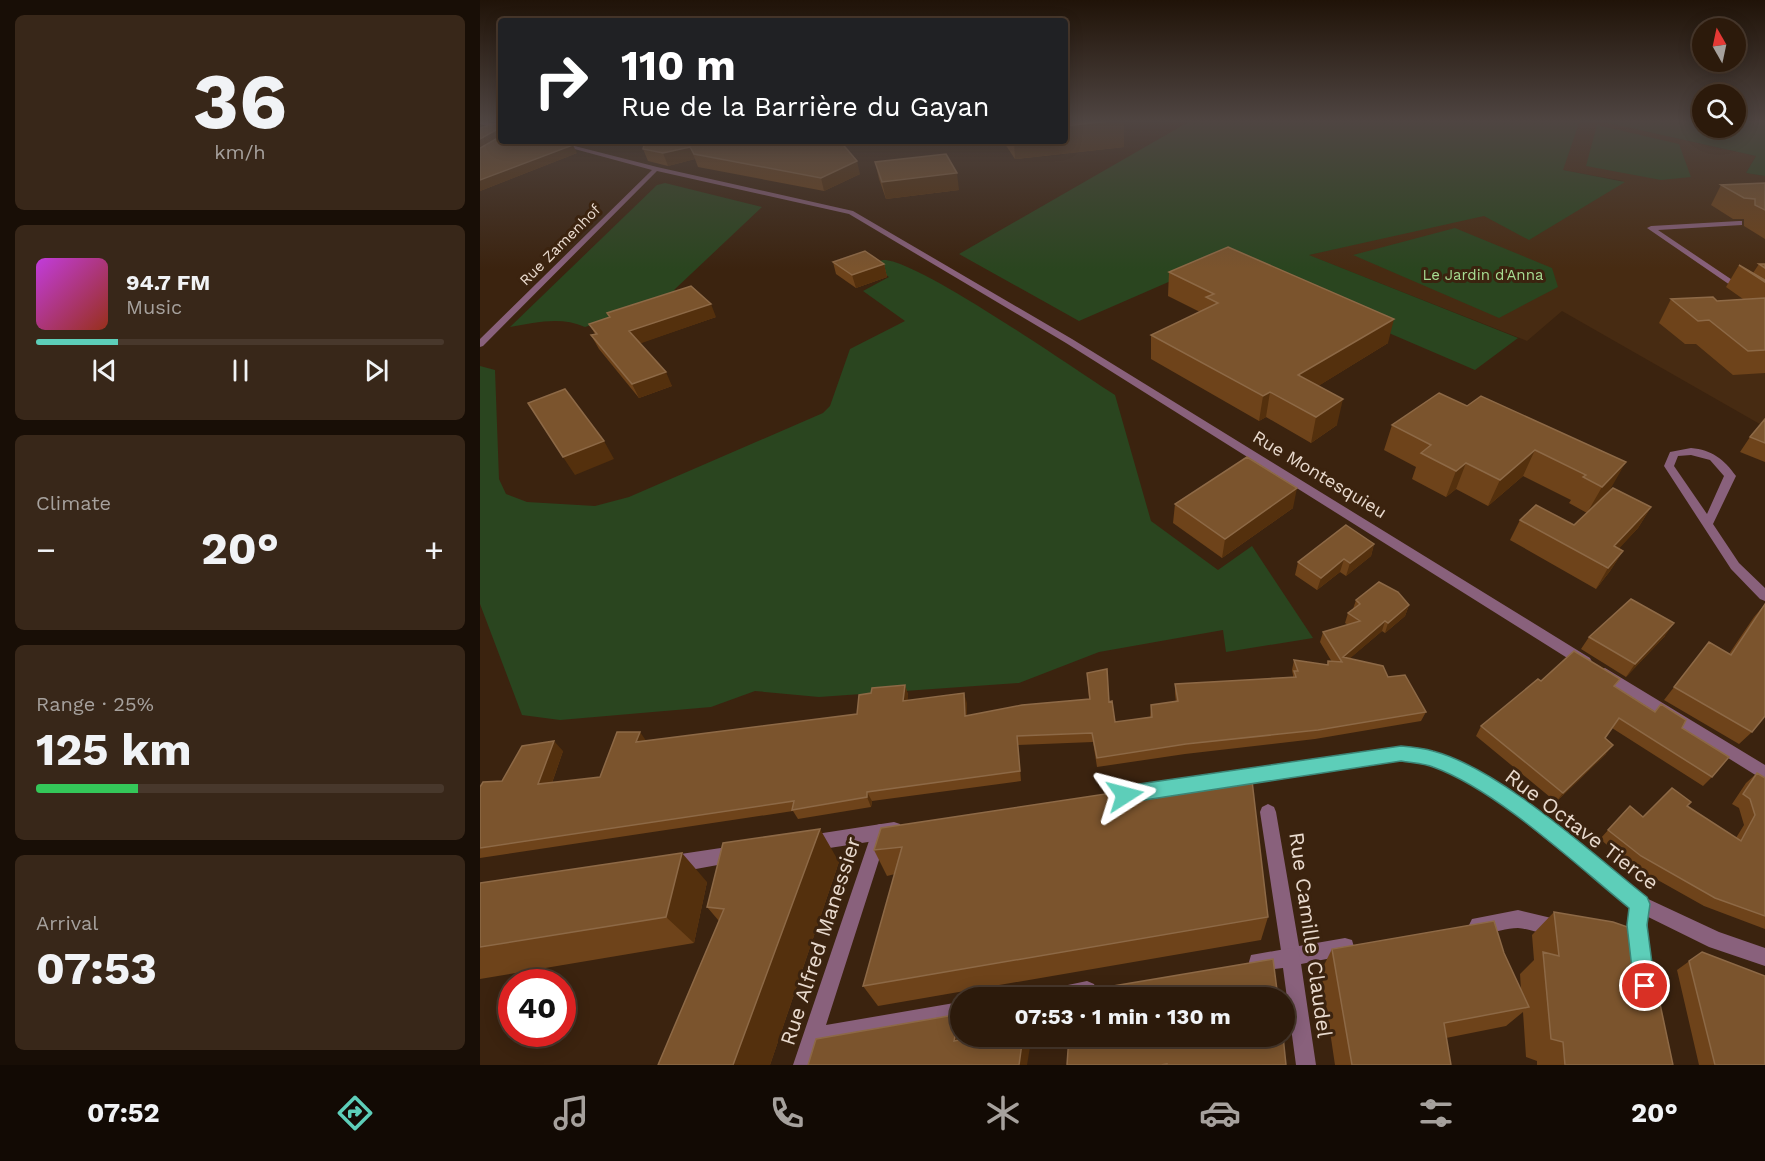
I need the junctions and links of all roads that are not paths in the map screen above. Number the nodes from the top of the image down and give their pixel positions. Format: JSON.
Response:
{"nodes":[{"id":1,"x":656,"y":169,"type":"edge"},
{"id":2,"x":659,"y":170,"type":"edge"},
{"id":3,"x":1739,"y":223,"type":"dead end"},
{"id":4,"x":1765,"y":306,"type":"edge"},
{"id":5,"x":480,"y":344,"type":"edge"},
{"id":6,"x":1708,"y":524,"type":"junction"},
{"id":7,"x":1765,"y":596,"type":"edge"},
{"id":8,"x":1765,"y":774,"type":"edge"},
{"id":9,"x":1225,"y":780,"type":"edge"},
{"id":10,"x":1268,"y":812,"type":"dead end"},
{"id":11,"x":915,"y":827,"type":"edge"},
{"id":12,"x":880,"y":832,"type":"junction"},
{"id":13,"x":796,"y":845,"type":"edge"},
{"id":14,"x":750,"y":852,"type":"edge"},
{"id":15,"x":656,"y":866,"type":"edge"},
{"id":16,"x":1640,"y":904,"type":"junction"},
{"id":17,"x":1462,"y":928,"type":"edge"},
{"id":18,"x":1573,"y":930,"type":"edge"},
{"id":19,"x":1617,"y":939,"type":"edge"},
{"id":20,"x":1639,"y":944,"type":"junction"},
{"id":21,"x":1359,"y":945,"type":"edge"},
{"id":22,"x":1291,"y":957,"type":"junction"},
{"id":23,"x":1765,"y":957,"type":"edge"},
{"id":24,"x":1244,"y":964,"type":"edge"},
{"id":25,"x":1640,"y":966,"type":"edge"},
{"id":26,"x":950,"y":1014,"type":"edge"},
{"id":27,"x":812,"y":1037,"type":"junction"},
{"id":28,"x":803,"y":1065,"type":"edge"},
{"id":29,"x":1306,"y":1065,"type":"edge"}],
"edges":[{"from":1,"to":5,"type":"street","name":"Rue Zamenhof"},
{"from":2,"to":8,"type":"street","name":"Rue Montesquieu"},
{"from":3,"to":4,"type":"street"},
{"from":6,"to":6,"type":"street"},
{"from":6,"to":7,"type":"street"},
{"from":9,"to":16,"type":"street","name":"Rue Octave Tierce"},
{"from":10,"to":22,"type":"street","name":"Rue Camille Claudel"},
{"from":11,"to":12,"type":"street"},
{"from":12,"to":13,"type":"street"},
{"from":12,"to":27,"type":"street","name":"Rue Alfred Manessier"},
{"from":14,"to":15,"type":"street"},
{"from":16,"to":20,"type":"street"},
{"from":16,"to":23,"type":"street","name":"Rue Octave Tierce"},
{"from":17,"to":18,"type":"street"},
{"from":19,"to":20,"type":"street"},
{"from":20,"to":25,"type":"street"},
{"from":21,"to":22,"type":"street"},
{"from":22,"to":24,"type":"street"},
{"from":22,"to":29,"type":"street","name":"Rue Camille Claudel"},
{"from":26,"to":27,"type":"street"},
{"from":27,"to":28,"type":"street","name":"Rue Alfred Manessier"}]}
